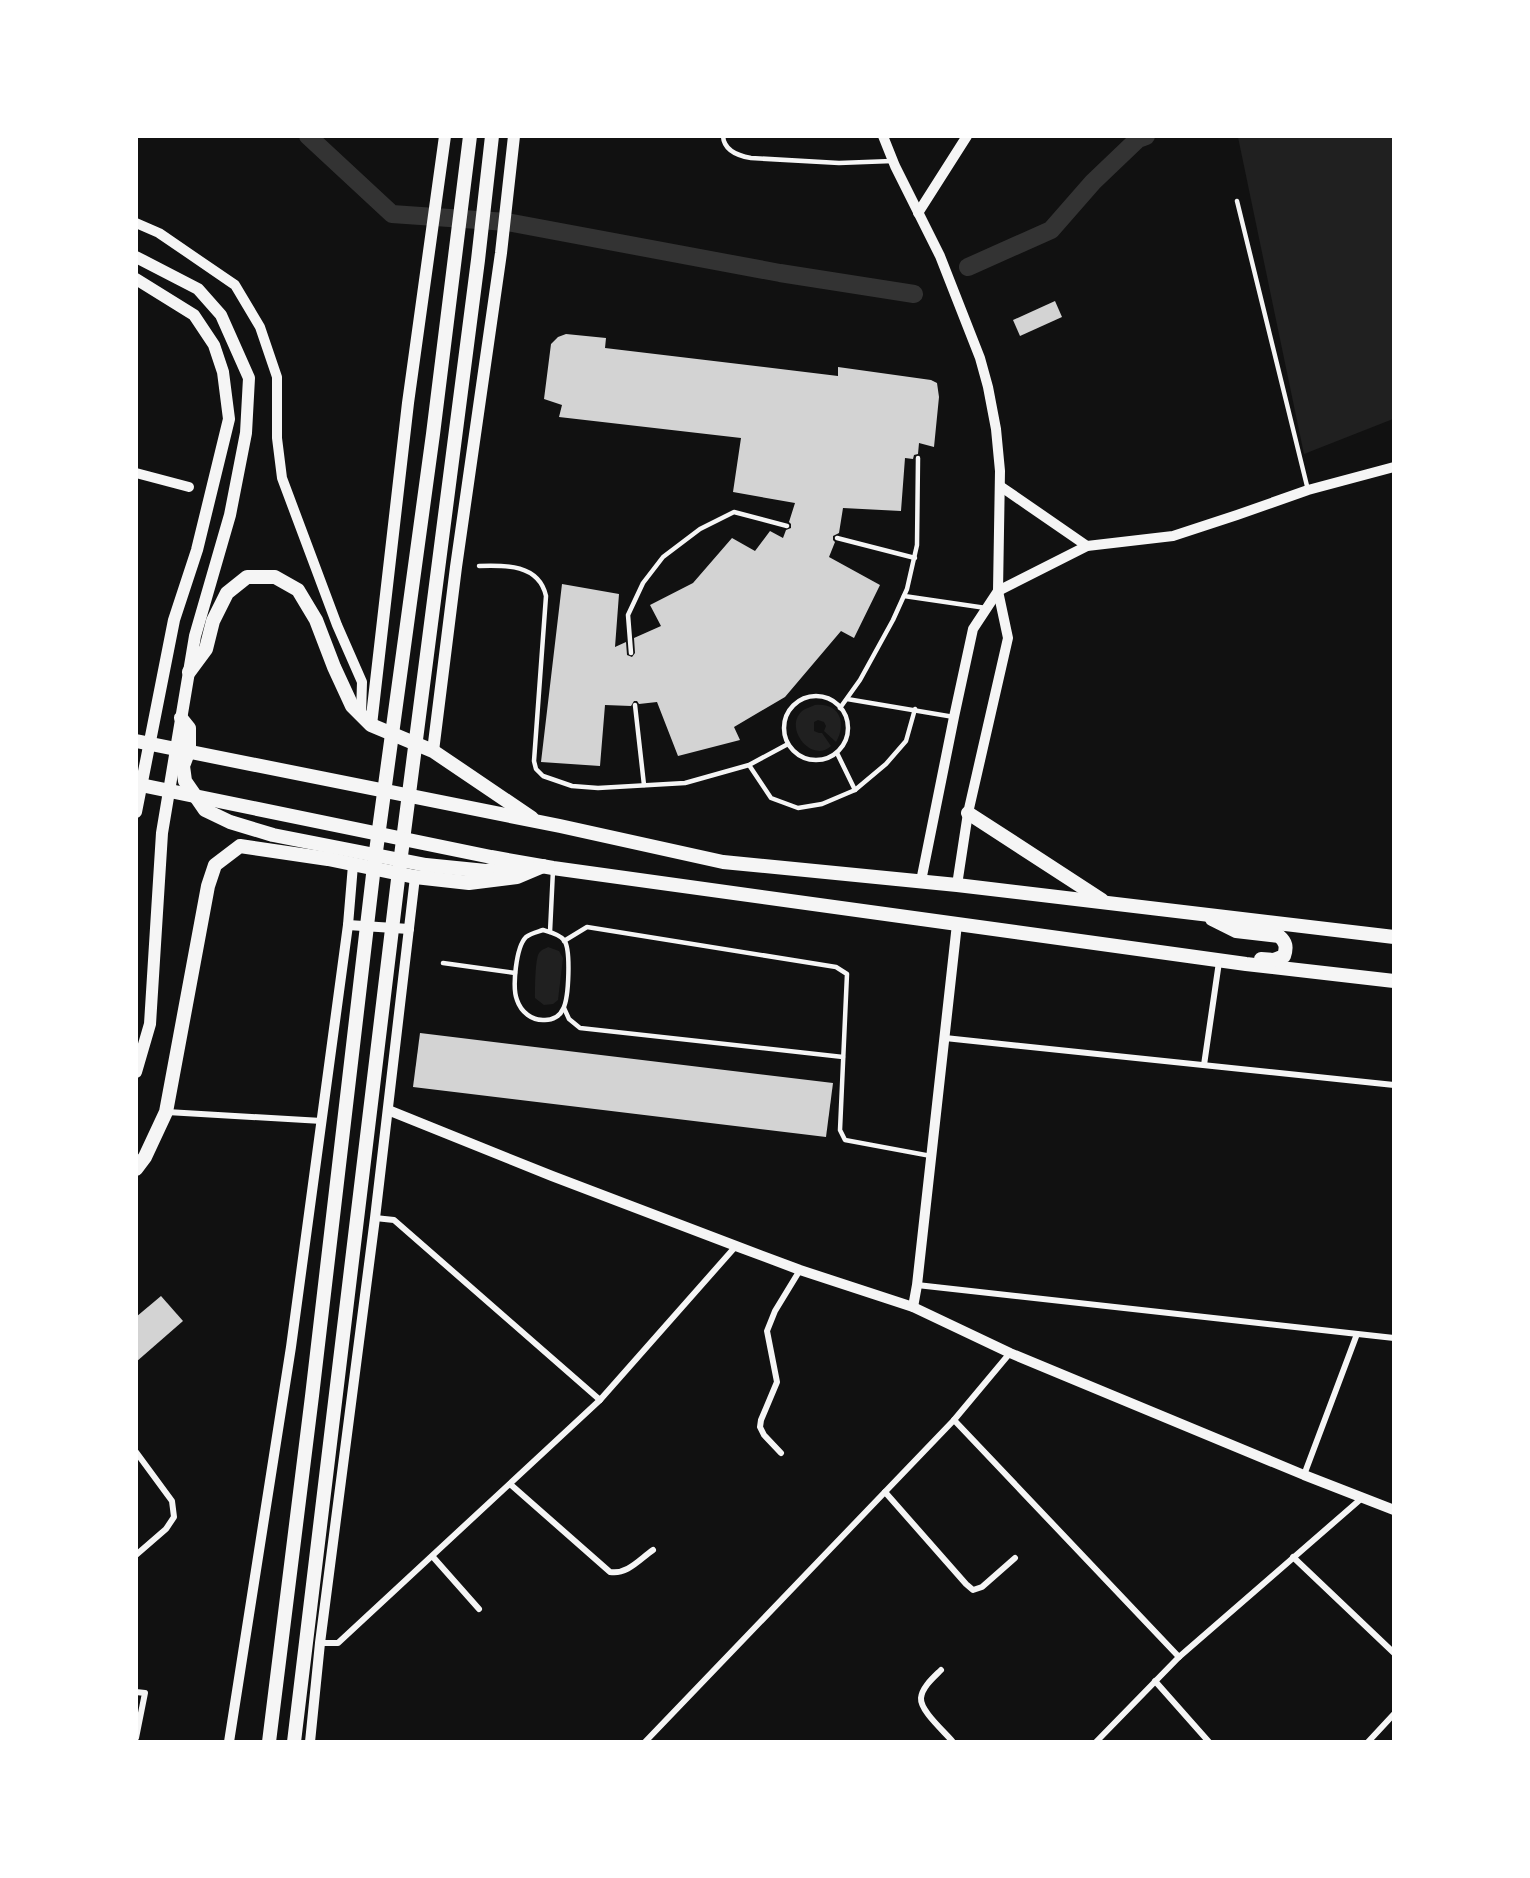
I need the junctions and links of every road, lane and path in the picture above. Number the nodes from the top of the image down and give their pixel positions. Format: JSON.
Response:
{"nodes":[{"id":1,"x":445,"y":136,"type":"edge"},
{"id":2,"x":470,"y":136,"type":"edge"},
{"id":3,"x":492,"y":136,"type":"edge"},
{"id":4,"x":514,"y":136,"type":"edge"},
{"id":5,"x":723,"y":136,"type":"edge"},
{"id":6,"x":883,"y":136,"type":"edge"},
{"id":7,"x":967,"y":136,"type":"edge"},
{"id":8,"x":892,"y":161,"type":"junction"},
{"id":9,"x":1237,"y":201,"type":"dead end"},
{"id":10,"x":918,"y":213,"type":"junction"},
{"id":11,"x":136,"y":223,"type":"edge"},
{"id":12,"x":136,"y":257,"type":"edge"},
{"id":13,"x":136,"y":279,"type":"edge"},
{"id":14,"x":918,"y":458,"type":"dead end"},
{"id":15,"x":1394,"y":467,"type":"edge"},
{"id":16,"x":136,"y":473,"type":"edge"},
{"id":17,"x":1000,"y":486,"type":"junction"},
{"id":18,"x":189,"y":488,"type":"dead end"},
{"id":19,"x":1308,"y":490,"type":"junction"},
{"id":20,"x":787,"y":526,"type":"dead end"},
{"id":21,"x":837,"y":538,"type":"dead end"},
{"id":22,"x":1087,"y":546,"type":"junction"},
{"id":23,"x":915,"y":558,"type":"junction"},
{"id":24,"x":479,"y":566,"type":"dead end"},
{"id":25,"x":998,"y":591,"type":"junction"},
{"id":26,"x":904,"y":596,"type":"junction"},
{"id":27,"x":986,"y":608,"type":"junction"},
{"id":28,"x":631,"y":653,"type":"dead end"},
{"id":29,"x":189,"y":672,"type":"junction"},
{"id":30,"x":847,"y":699,"type":"junction"},
{"id":31,"x":635,"y":705,"type":"dead end"},
{"id":32,"x":840,"y":708,"type":"junction"},
{"id":33,"x":915,"y":709,"type":"junction"},
{"id":34,"x":361,"y":715,"type":"junction"},
{"id":35,"x":954,"y":717,"type":"junction"},
{"id":36,"x":181,"y":718,"type":"junction"},
{"id":37,"x":136,"y":741,"type":"edge"},
{"id":38,"x":788,"y":744,"type":"junction"},
{"id":39,"x":433,"y":751,"type":"junction"},
{"id":40,"x":837,"y":753,"type":"junction"},
{"id":41,"x":749,"y":765,"type":"junction"},
{"id":42,"x":136,"y":784,"type":"edge"},
{"id":43,"x":644,"y":785,"type":"junction"},
{"id":44,"x":855,"y":790,"type":"junction"},
{"id":45,"x":136,"y":813,"type":"edge"},
{"id":46,"x":968,"y":813,"type":"junction"},
{"id":47,"x":539,"y":823,"type":"junction"},
{"id":48,"x":525,"y":863,"type":"junction"},
{"id":49,"x":353,"y":865,"type":"junction"},
{"id":50,"x":548,"y":867,"type":"junction"},
{"id":51,"x":415,"y":877,"type":"junction"},
{"id":52,"x":921,"y":881,"type":"junction"},
{"id":53,"x":957,"y":885,"type":"junction"},
{"id":54,"x":1106,"y":902,"type":"junction"},
{"id":55,"x":1202,"y":914,"type":"junction"},
{"id":56,"x":957,"y":924,"type":"junction"},
{"id":57,"x":348,"y":925,"type":"junction"},
{"id":58,"x":409,"y":929,"type":"junction"},
{"id":59,"x":550,"y":932,"type":"junction"},
{"id":60,"x":1394,"y":937,"type":"edge"},
{"id":61,"x":564,"y":941,"type":"junction"},
{"id":62,"x":1219,"y":960,"type":"junction"},
{"id":63,"x":443,"y":963,"type":"dead end"},
{"id":64,"x":1246,"y":964,"type":"junction"},
{"id":65,"x":515,"y":974,"type":"junction"},
{"id":66,"x":1394,"y":981,"type":"edge"},
{"id":67,"x":564,"y":1008,"type":"junction"},
{"id":68,"x":945,"y":1038,"type":"junction"},
{"id":69,"x":843,"y":1057,"type":"junction"},
{"id":70,"x":1204,"y":1065,"type":"junction"},
{"id":71,"x":136,"y":1072,"type":"edge"},
{"id":72,"x":1394,"y":1085,"type":"edge"},
{"id":73,"x":388,"y":1110,"type":"junction"},
{"id":74,"x":166,"y":1112,"type":"junction"},
{"id":75,"x":322,"y":1121,"type":"junction"},
{"id":76,"x":932,"y":1156,"type":"junction"},
{"id":77,"x":136,"y":1169,"type":"edge"},
{"id":78,"x":375,"y":1218,"type":"junction"},
{"id":79,"x":736,"y":1246,"type":"junction"},
{"id":80,"x":801,"y":1270,"type":"junction"},
{"id":81,"x":917,"y":1285,"type":"junction"},
{"id":82,"x":913,"y":1307,"type":"junction"},
{"id":83,"x":1357,"y":1334,"type":"junction"},
{"id":84,"x":1394,"y":1338,"type":"edge"},
{"id":85,"x":1010,"y":1353,"type":"junction"},
{"id":86,"x":600,"y":1400,"type":"junction"},
{"id":87,"x":954,"y":1420,"type":"junction"},
{"id":88,"x":136,"y":1452,"type":"edge"},
{"id":89,"x":781,"y":1453,"type":"dead end"},
{"id":90,"x":1304,"y":1475,"type":"junction"},
{"id":91,"x":510,"y":1484,"type":"junction"},
{"id":92,"x":885,"y":1492,"type":"junction"},
{"id":93,"x":1362,"y":1498,"type":"junction"},
{"id":94,"x":1394,"y":1510,"type":"edge"},
{"id":95,"x":653,"y":1550,"type":"dead end"},
{"id":96,"x":136,"y":1555,"type":"edge"},
{"id":97,"x":433,"y":1557,"type":"junction"},
{"id":98,"x":1293,"y":1557,"type":"junction"},
{"id":99,"x":1015,"y":1558,"type":"dead end"},
{"id":100,"x":479,"y":1610,"type":"dead end"},
{"id":101,"x":320,"y":1643,"type":"junction"},
{"id":102,"x":1394,"y":1653,"type":"edge"},
{"id":103,"x":1179,"y":1657,"type":"junction"},
{"id":104,"x":941,"y":1670,"type":"dead end"},
{"id":105,"x":1155,"y":1681,"type":"junction"},
{"id":106,"x":136,"y":1692,"type":"edge"},
{"id":107,"x":1394,"y":1714,"type":"edge"},
{"id":108,"x":136,"y":1738,"type":"edge"},
{"id":109,"x":646,"y":1741,"type":"edge"},
{"id":110,"x":229,"y":1742,"type":"edge"},
{"id":111,"x":269,"y":1742,"type":"edge"},
{"id":112,"x":294,"y":1742,"type":"edge"},
{"id":113,"x":310,"y":1742,"type":"edge"},
{"id":114,"x":953,"y":1742,"type":"edge"},
{"id":115,"x":1096,"y":1742,"type":"edge"},
{"id":116,"x":1209,"y":1742,"type":"edge"},
{"id":117,"x":1368,"y":1742,"type":"edge"}],
"edges":[{"from":1,"to":34,"type":"main road"},
{"from":2,"to":111,"type":"main road"},
{"from":3,"to":112,"type":"main road"},
{"from":4,"to":39,"type":"main road"},
{"from":5,"to":8,"type":"lane"},
{"from":6,"to":8,"type":"street"},
{"from":7,"to":10,"type":"street"},
{"from":8,"to":10,"type":"street"},
{"from":9,"to":19,"type":"lane"},
{"from":10,"to":17,"type":"street"},
{"from":11,"to":34,"type":"street"},
{"from":12,"to":29,"type":"main road"},
{"from":13,"to":45,"type":"main road"},
{"from":14,"to":23,"type":"lane"},
{"from":15,"to":19,"type":"street"},
{"from":16,"to":18,"type":"street"},
{"from":17,"to":22,"type":"street"},
{"from":17,"to":25,"type":"street"},
{"from":19,"to":22,"type":"street"},
{"from":20,"to":28,"type":"lane"},
{"from":21,"to":23,"type":"lane"},
{"from":22,"to":25,"type":"street"},
{"from":23,"to":26,"type":"lane"},
{"from":24,"to":43,"type":"lane"},
{"from":25,"to":27,"type":"street"},
{"from":25,"to":46,"type":"street"},
{"from":26,"to":27,"type":"lane"},
{"from":26,"to":30,"type":"lane"},
{"from":27,"to":35,"type":"street"},
{"from":29,"to":34,"type":"main road"},
{"from":29,"to":36,"type":"main road"},
{"from":30,"to":32,"type":"lane"},
{"from":30,"to":33,"type":"lane"},
{"from":31,"to":43,"type":"lane"},
{"from":32,"to":38,"type":"lane"},
{"from":32,"to":40,"type":"lane"},
{"from":33,"to":35,"type":"lane"},
{"from":33,"to":44,"type":"lane"},
{"from":34,"to":39,"type":"main road"},
{"from":35,"to":52,"type":"street"},
{"from":36,"to":48,"type":"main road"},
{"from":36,"to":71,"type":"main road"},
{"from":37,"to":47,"type":"main road"},
{"from":38,"to":40,"type":"lane"},
{"from":38,"to":41,"type":"lane"},
{"from":39,"to":47,"type":"main road"},
{"from":40,"to":44,"type":"lane"},
{"from":41,"to":43,"type":"lane"},
{"from":41,"to":44,"type":"lane"},
{"from":42,"to":48,"type":"main road"},
{"from":46,"to":53,"type":"street"},
{"from":46,"to":54,"type":"main road"},
{"from":47,"to":52,"type":"main road"},
{"from":48,"to":50,"type":"main road"},
{"from":49,"to":51,"type":"main road"},
{"from":49,"to":57,"type":"street"},
{"from":49,"to":74,"type":"main road"},
{"from":50,"to":51,"type":"main road"},
{"from":50,"to":56,"type":"main road"},
{"from":50,"to":59,"type":"lane"},
{"from":51,"to":58,"type":"street"},
{"from":52,"to":53,"type":"main road"},
{"from":53,"to":54,"type":"main road"},
{"from":54,"to":55,"type":"main road"},
{"from":55,"to":60,"type":"main road"},
{"from":55,"to":64,"type":"main road"},
{"from":56,"to":62,"type":"main road"},
{"from":56,"to":68,"type":"street"},
{"from":57,"to":58,"type":"street"},
{"from":57,"to":75,"type":"street"},
{"from":58,"to":73,"type":"street"},
{"from":59,"to":61,"type":"lane"},
{"from":59,"to":65,"type":"lane"},
{"from":61,"to":67,"type":"lane"},
{"from":61,"to":69,"type":"lane"},
{"from":62,"to":64,"type":"main road"},
{"from":62,"to":70,"type":"street"},
{"from":63,"to":65,"type":"lane"},
{"from":64,"to":66,"type":"main road"},
{"from":65,"to":67,"type":"lane"},
{"from":67,"to":69,"type":"lane"},
{"from":68,"to":70,"type":"street"},
{"from":68,"to":76,"type":"street"},
{"from":69,"to":76,"type":"lane"},
{"from":70,"to":72,"type":"street"},
{"from":73,"to":78,"type":"street"},
{"from":73,"to":79,"type":"street"},
{"from":74,"to":75,"type":"street"},
{"from":74,"to":77,"type":"main road"},
{"from":75,"to":110,"type":"street"},
{"from":76,"to":81,"type":"street"},
{"from":78,"to":86,"type":"street"},
{"from":78,"to":101,"type":"street"},
{"from":79,"to":80,"type":"street"},
{"from":79,"to":86,"type":"street"},
{"from":80,"to":82,"type":"street"},
{"from":80,"to":89,"type":"street"},
{"from":81,"to":82,"type":"street"},
{"from":81,"to":83,"type":"street"},
{"from":82,"to":85,"type":"street"},
{"from":83,"to":84,"type":"street"},
{"from":83,"to":90,"type":"street"},
{"from":85,"to":87,"type":"street"},
{"from":85,"to":90,"type":"street"},
{"from":86,"to":91,"type":"street"},
{"from":87,"to":92,"type":"street"},
{"from":87,"to":103,"type":"street"},
{"from":88,"to":96,"type":"street"},
{"from":90,"to":93,"type":"street"},
{"from":91,"to":95,"type":"street"},
{"from":91,"to":97,"type":"street"},
{"from":92,"to":99,"type":"street"},
{"from":92,"to":109,"type":"street"},
{"from":93,"to":94,"type":"street"},
{"from":93,"to":98,"type":"street"},
{"from":97,"to":100,"type":"street"},
{"from":97,"to":101,"type":"street"},
{"from":98,"to":102,"type":"street"},
{"from":98,"to":103,"type":"street"},
{"from":101,"to":113,"type":"street"},
{"from":103,"to":105,"type":"street"},
{"from":104,"to":114,"type":"street"},
{"from":105,"to":115,"type":"street"},
{"from":105,"to":116,"type":"street"},
{"from":106,"to":108,"type":"street"},
{"from":107,"to":117,"type":"street"}]}
